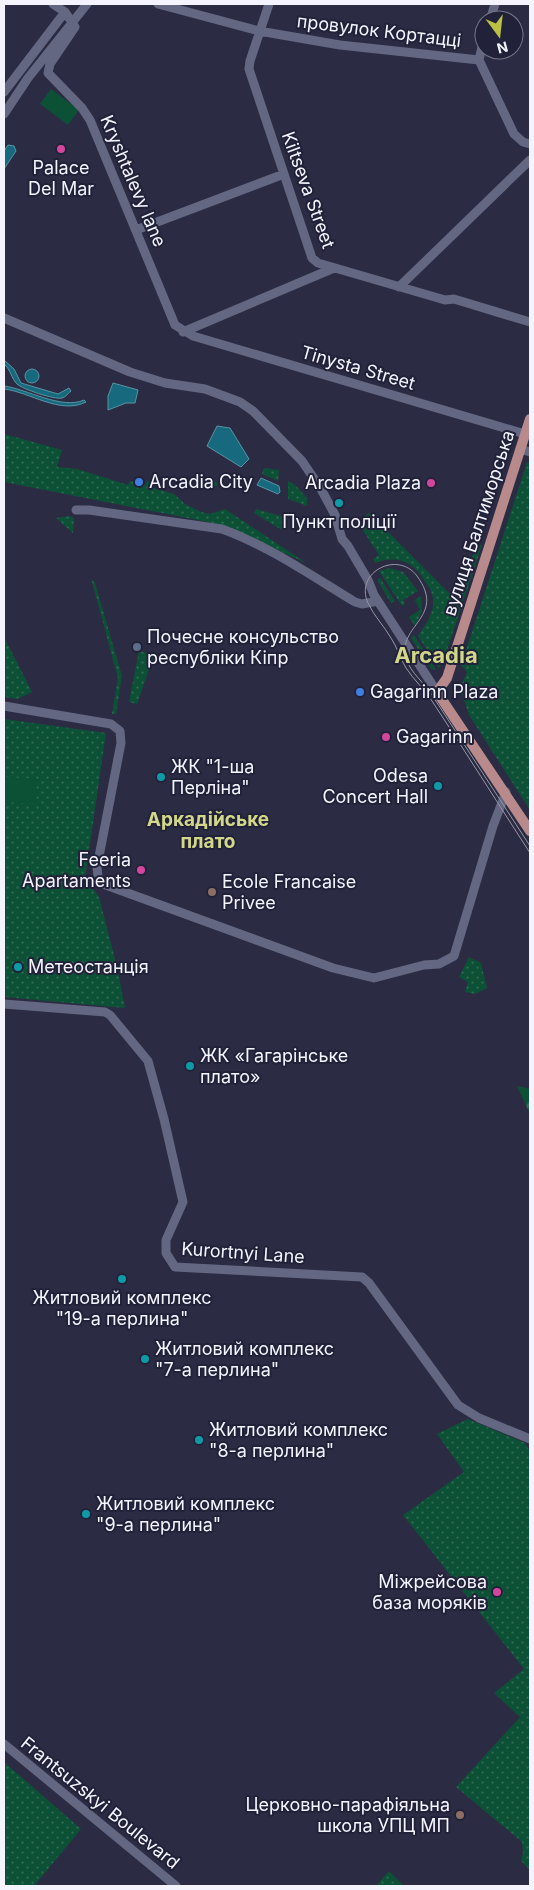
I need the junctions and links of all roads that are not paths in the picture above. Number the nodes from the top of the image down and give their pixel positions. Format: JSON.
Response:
{"nodes":[{"id":1,"x":53,"y":4,"type":"edge"},
{"id":2,"x":87,"y":4,"type":"edge"},
{"id":3,"x":158,"y":4,"type":"edge"},
{"id":4,"x":269,"y":4,"type":"edge"},
{"id":5,"x":65,"y":12,"type":"junction"},
{"id":6,"x":74,"y":25,"type":"junction"},
{"id":7,"x":259,"y":31,"type":"junction"},
{"id":8,"x":474,"y":59,"type":"edge"},
{"id":9,"x":479,"y":60,"type":"edge"},
{"id":10,"x":4,"y":92,"type":"edge"},
{"id":11,"x":4,"y":114,"type":"edge"},
{"id":12,"x":530,"y":144,"type":"edge"},
{"id":13,"x":530,"y":160,"type":"edge"},
{"id":14,"x":284,"y":174,"type":"junction"},
{"id":15,"x":136,"y":230,"type":"junction"},
{"id":16,"x":334,"y":268,"type":"junction"},
{"id":17,"x":399,"y":287,"type":"junction"},
{"id":18,"x":4,"y":318,"type":"edge"},
{"id":19,"x":530,"y":322,"type":"edge"},
{"id":20,"x":183,"y":332,"type":"junction"},
{"id":21,"x":530,"y":420,"type":"edge"},
{"id":22,"x":525,"y":434,"type":"junction"},
{"id":23,"x":520,"y":448,"type":"junction"},
{"id":24,"x":530,"y":452,"type":"edge"},
{"id":25,"x":76,"y":510,"type":"dead end"},
{"id":26,"x":376,"y":598,"type":"junction"},
{"id":27,"x":437,"y":692,"type":"junction"},
{"id":28,"x":4,"y":706,"type":"edge"},
{"id":29,"x":506,"y":792,"type":"junction"},
{"id":30,"x":530,"y":832,"type":"edge"},
{"id":31,"x":4,"y":1004,"type":"edge"},
{"id":32,"x":530,"y":1439,"type":"edge"},
{"id":33,"x":4,"y":1744,"type":"edge"},
{"id":34,"x":176,"y":1886,"type":"edge"}],
"edges":[{"from":1,"to":5,"type":"street"},
{"from":2,"to":6,"type":"street"},
{"from":3,"to":7,"type":"street","name":"провулок Кортацці"},
{"from":4,"to":7,"type":"street","name":"Kiltseva Street"},
{"from":5,"to":6,"type":"street"},
{"from":5,"to":10,"type":"street"},
{"from":6,"to":11,"type":"street"},
{"from":6,"to":15,"type":"street","name":"Kryshtalevy lane"},
{"from":7,"to":8,"type":"street","name":"провулок Кортацці"},
{"from":7,"to":14,"type":"street","name":"Kiltseva Street"},
{"from":9,"to":12,"type":"street"},
{"from":13,"to":17,"type":"street"},
{"from":14,"to":15,"type":"street"},
{"from":14,"to":16,"type":"street","name":"Kiltseva Street"},
{"from":15,"to":20,"type":"street","name":"Kryshtalevy lane"},
{"from":16,"to":17,"type":"street","name":"Kiltseva Street"},
{"from":16,"to":20,"type":"street"},
{"from":17,"to":19,"type":"street","name":"Kiltseva Street"},
{"from":18,"to":26,"type":"street"},
{"from":20,"to":22,"type":"street","name":"Tinysta Street"},
{"from":21,"to":22,"type":"main road","name":"вулиця Балтиморська"},
{"from":22,"to":23,"type":"main road","name":"вулиця Балтиморська"},
{"from":23,"to":24,"type":"street"},
{"from":23,"to":27,"type":"main road","name":"вулиця Балтиморська"},
{"from":25,"to":26,"type":"street"},
{"from":26,"to":27,"type":"street"},
{"from":27,"to":29,"type":"main road"},
{"from":28,"to":29,"type":"street"},
{"from":29,"to":30,"type":"main road"},
{"from":31,"to":32,"type":"street","name":"Kurortnyi Lane"},
{"from":33,"to":34,"type":"street","name":"Frantsuzskyi Boulevard"}]}
